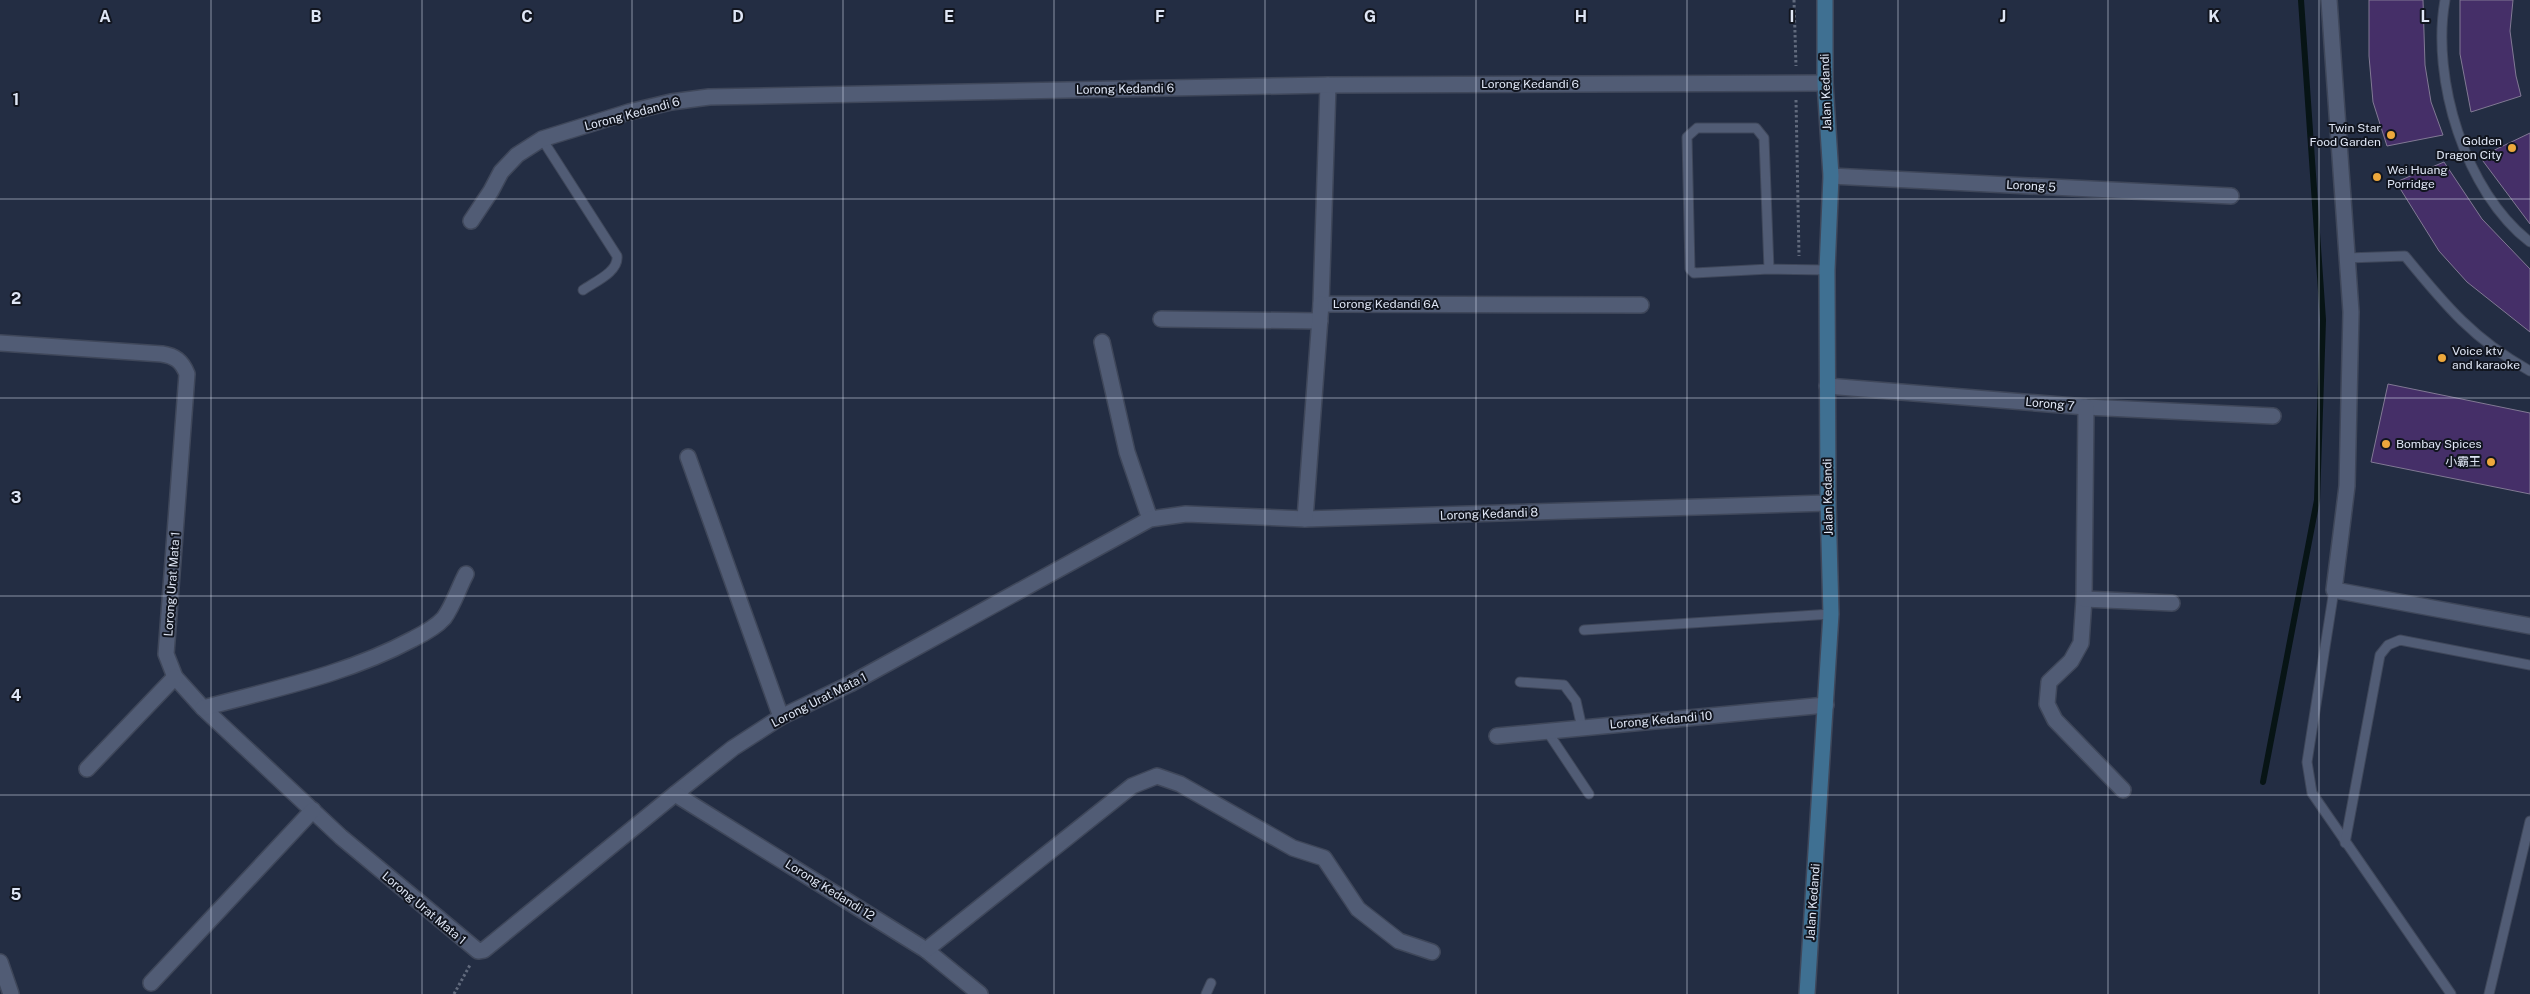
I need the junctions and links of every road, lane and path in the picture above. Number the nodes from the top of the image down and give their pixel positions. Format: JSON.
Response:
{"nodes":[{"id":1,"x":1794,"y":0,"type":"edge"},
{"id":2,"x":1825,"y":0,"type":"edge"},
{"id":3,"x":2329,"y":0,"type":"edge"},
{"id":4,"x":2445,"y":0,"type":"edge"},
{"id":5,"x":1824,"y":83,"type":"junction"},
{"id":6,"x":1796,"y":84,"type":"junction"},
{"id":7,"x":1328,"y":85,"type":"junction"},
{"id":8,"x":542,"y":139,"type":"junction"},
{"id":9,"x":1831,"y":176,"type":"junction"},
{"id":10,"x":2231,"y":196,"type":"dead end"},
{"id":11,"x":471,"y":221,"type":"dead end"},
{"id":12,"x":2530,"y":242,"type":"edge"},
{"id":13,"x":2347,"y":258,"type":"junction"},
{"id":14,"x":1769,"y":269,"type":"junction"},
{"id":15,"x":1799,"y":270,"type":"junction"},
{"id":16,"x":1827,"y":270,"type":"junction"},
{"id":17,"x":583,"y":290,"type":"dead end"},
{"id":18,"x":1320,"y":304,"type":"junction"},
{"id":19,"x":1641,"y":305,"type":"dead end"},
{"id":20,"x":1161,"y":319,"type":"dead end"},
{"id":21,"x":1320,"y":321,"type":"junction"},
{"id":22,"x":1102,"y":342,"type":"dead end"},
{"id":23,"x":0,"y":343,"type":"edge"},
{"id":24,"x":2530,"y":370,"type":"edge"},
{"id":25,"x":1827,"y":386,"type":"junction"},
{"id":26,"x":2086,"y":407,"type":"junction"},
{"id":27,"x":2273,"y":416,"type":"dead end"},
{"id":28,"x":688,"y":457,"type":"dead end"},
{"id":29,"x":1828,"y":503,"type":"junction"},
{"id":30,"x":1150,"y":519,"type":"junction"},
{"id":31,"x":1305,"y":519,"type":"junction"},
{"id":32,"x":466,"y":574,"type":"dead end"},
{"id":33,"x":2334,"y":590,"type":"junction"},
{"id":34,"x":2084,"y":599,"type":"junction"},
{"id":35,"x":2172,"y":603,"type":"dead end"},
{"id":36,"x":1831,"y":614,"type":"junction"},
{"id":37,"x":2530,"y":626,"type":"edge"},
{"id":38,"x":1584,"y":630,"type":"dead end"},
{"id":39,"x":2530,"y":665,"type":"edge"},
{"id":40,"x":175,"y":677,"type":"junction"},
{"id":41,"x":1520,"y":682,"type":"dead end"},
{"id":42,"x":1826,"y":705,"type":"junction"},
{"id":43,"x":204,"y":708,"type":"junction"},
{"id":44,"x":781,"y":717,"type":"junction"},
{"id":45,"x":1582,"y":728,"type":"junction"},
{"id":46,"x":1547,"y":731,"type":"junction"},
{"id":47,"x":1497,"y":736,"type":"dead end"},
{"id":48,"x":87,"y":769,"type":"dead end"},
{"id":49,"x":2123,"y":790,"type":"dead end"},
{"id":50,"x":675,"y":794,"type":"junction"},
{"id":51,"x":1589,"y":794,"type":"dead end"},
{"id":52,"x":312,"y":810,"type":"junction"},
{"id":53,"x":2530,"y":821,"type":"edge"},
{"id":54,"x":2345,"y":843,"type":"junction"},
{"id":55,"x":926,"y":950,"type":"junction"},
{"id":56,"x":478,"y":952,"type":"junction"},
{"id":57,"x":1432,"y":952,"type":"dead end"},
{"id":58,"x":0,"y":962,"type":"edge"},
{"id":59,"x":1211,"y":982,"type":"dead end"},
{"id":60,"x":151,"y":983,"type":"dead end"},
{"id":61,"x":11,"y":994,"type":"edge"},
{"id":62,"x":454,"y":994,"type":"edge"},
{"id":63,"x":980,"y":994,"type":"edge"},
{"id":64,"x":1206,"y":994,"type":"edge"},
{"id":65,"x":1807,"y":994,"type":"edge"},
{"id":66,"x":2450,"y":994,"type":"edge"},
{"id":67,"x":2490,"y":994,"type":"edge"}],
"edges":[{"from":1,"to":6,"type":"path"},
{"from":2,"to":5,"type":"street","name":"Jalan Kedandi"},
{"from":3,"to":13,"type":"street"},
{"from":4,"to":12,"type":"lane"},
{"from":5,"to":6,"type":"street","name":"Lorong Kedandi 6"},
{"from":5,"to":9,"type":"street","name":"Jalan Kedandi"},
{"from":6,"to":7,"type":"street","name":"Lorong Kedandi 6"},
{"from":6,"to":15,"type":"path"},
{"from":7,"to":8,"type":"street","name":"Lorong Kedandi 6"},
{"from":7,"to":18,"type":"street","name":"Lorong Kedandi 6A"},
{"from":8,"to":11,"type":"street","name":"Lorong Kedandi 6"},
{"from":8,"to":17,"type":"lane"},
{"from":9,"to":10,"type":"street","name":"Lorong 5"},
{"from":9,"to":16,"type":"street","name":"Jalan Kedandi"},
{"from":13,"to":24,"type":"lane"},
{"from":13,"to":33,"type":"street"},
{"from":14,"to":14,"type":"lane"},
{"from":14,"to":15,"type":"lane"},
{"from":15,"to":16,"type":"lane"},
{"from":16,"to":25,"type":"street","name":"Jalan Kedandi"},
{"from":18,"to":19,"type":"street","name":"Lorong Kedandi 6A"},
{"from":18,"to":21,"type":"street"},
{"from":20,"to":21,"type":"street"},
{"from":21,"to":31,"type":"street"},
{"from":22,"to":30,"type":"street"},
{"from":23,"to":40,"type":"street","name":"Lorong Urat Mata 1"},
{"from":25,"to":26,"type":"street","name":"Lorong 7"},
{"from":25,"to":29,"type":"street","name":"Jalan Kedandi"},
{"from":26,"to":27,"type":"street","name":"Lorong 7"},
{"from":26,"to":34,"type":"street"},
{"from":28,"to":44,"type":"street"},
{"from":29,"to":31,"type":"street","name":"Lorong Kedandi 8"},
{"from":29,"to":36,"type":"street","name":"Jalan Kedandi"},
{"from":30,"to":31,"type":"street","name":"Lorong Kedandi 8"},
{"from":30,"to":44,"type":"street","name":"Lorong Urat Mata 1"},
{"from":32,"to":43,"type":"street"},
{"from":33,"to":37,"type":"street"},
{"from":33,"to":54,"type":"lane"},
{"from":34,"to":35,"type":"street"},
{"from":34,"to":49,"type":"street"},
{"from":36,"to":38,"type":"lane"},
{"from":36,"to":42,"type":"street","name":"Jalan Kedandi"},
{"from":39,"to":54,"type":"lane"},
{"from":40,"to":43,"type":"street","name":"Lorong Urat Mata 1"},
{"from":40,"to":48,"type":"street"},
{"from":41,"to":45,"type":"lane"},
{"from":42,"to":45,"type":"street","name":"Lorong Kedandi 10"},
{"from":42,"to":65,"type":"street","name":"Jalan Kedandi"},
{"from":43,"to":52,"type":"street","name":"Lorong Urat Mata 1"},
{"from":44,"to":50,"type":"street","name":"Lorong Urat Mata 1"},
{"from":45,"to":46,"type":"street","name":"Lorong Kedandi 10"},
{"from":46,"to":47,"type":"street","name":"Lorong Kedandi 10"},
{"from":46,"to":51,"type":"lane"},
{"from":50,"to":55,"type":"street","name":"Lorong Kedandi 12"},
{"from":50,"to":56,"type":"street","name":"Lorong Urat Mata 1"},
{"from":52,"to":56,"type":"street","name":"Lorong Urat Mata 1"},
{"from":52,"to":60,"type":"street"},
{"from":53,"to":67,"type":"lane"},
{"from":54,"to":66,"type":"lane"},
{"from":55,"to":57,"type":"street"},
{"from":55,"to":63,"type":"street","name":"Lorong Kedandi 12"},
{"from":56,"to":62,"type":"path"},
{"from":58,"to":61,"type":"street"},
{"from":59,"to":64,"type":"lane"}]}
